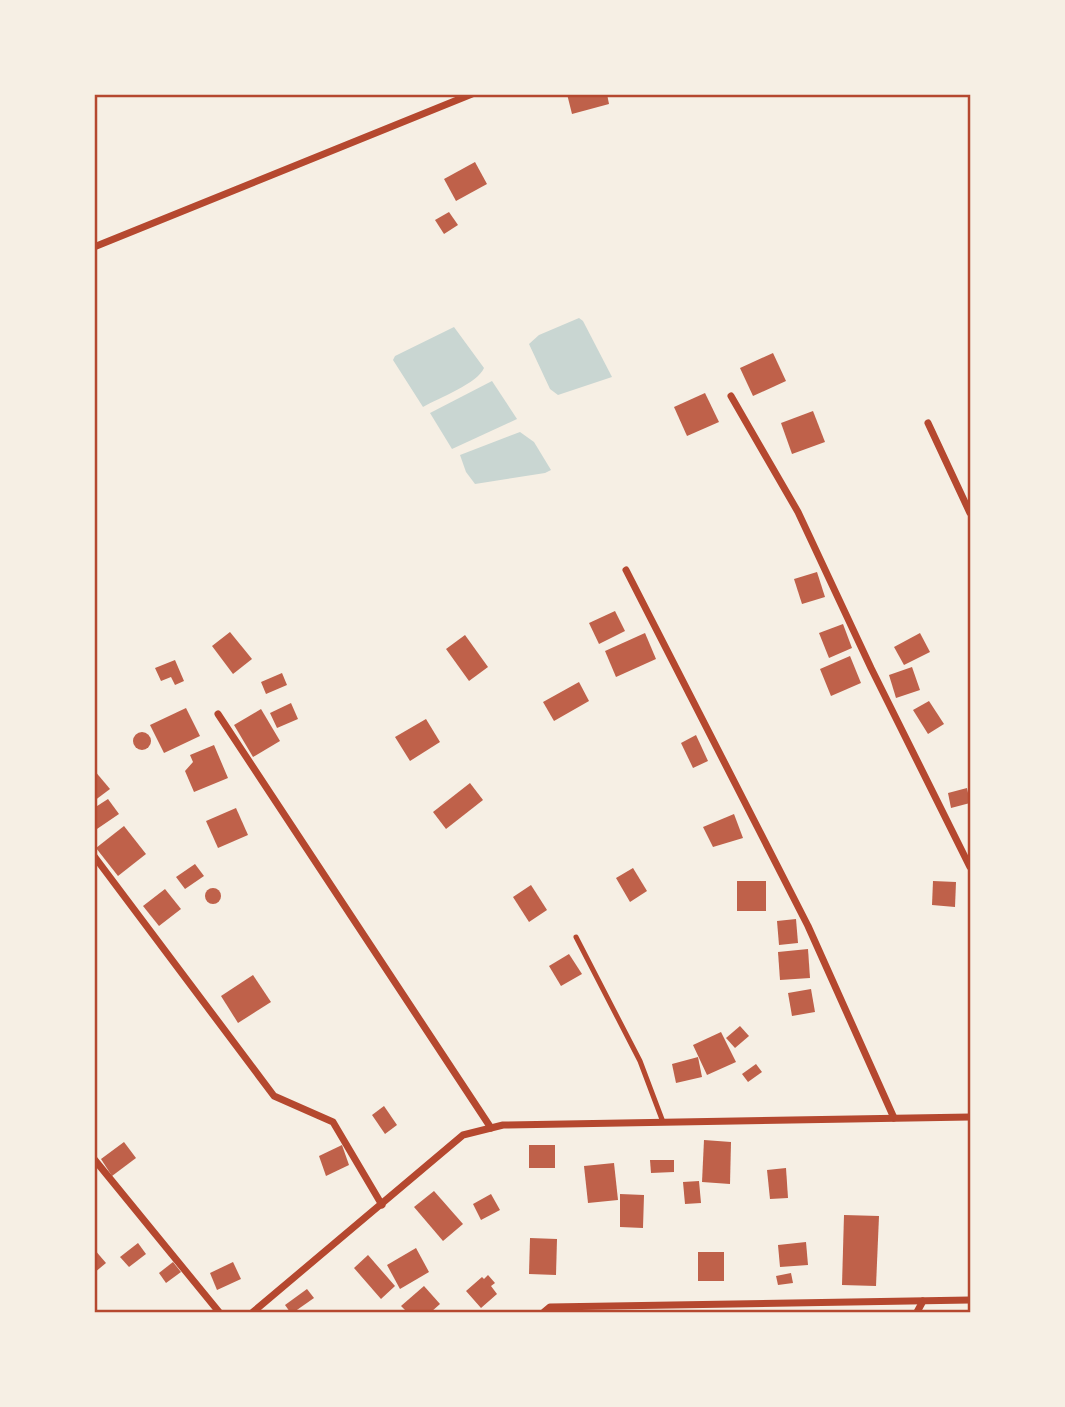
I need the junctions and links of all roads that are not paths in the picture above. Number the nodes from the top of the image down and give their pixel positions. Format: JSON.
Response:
{"nodes":[{"id":1,"x":472,"y":94,"type":"edge"},
{"id":2,"x":94,"y":247,"type":"edge"},
{"id":3,"x":731,"y":396,"type":"dead end"},
{"id":4,"x":928,"y":423,"type":"dead end"},
{"id":5,"x":971,"y":513,"type":"edge"},
{"id":6,"x":626,"y":570,"type":"dead end"},
{"id":7,"x":218,"y":714,"type":"dead end"},
{"id":8,"x":94,"y":856,"type":"edge"},
{"id":9,"x":971,"y":867,"type":"edge"},
{"id":10,"x":576,"y":937,"type":"dead end"},
{"id":11,"x":971,"y":1117,"type":"edge"},
{"id":12,"x":894,"y":1118,"type":"junction"},
{"id":13,"x":663,"y":1122,"type":"junction"},
{"id":14,"x":491,"y":1128,"type":"junction"},
{"id":15,"x":94,"y":1159,"type":"edge"},
{"id":16,"x":382,"y":1205,"type":"junction"},
{"id":17,"x":971,"y":1300,"type":"edge"},
{"id":18,"x":923,"y":1301,"type":"junction"},
{"id":19,"x":219,"y":1312,"type":"edge"},
{"id":20,"x":253,"y":1312,"type":"edge"},
{"id":21,"x":544,"y":1312,"type":"edge"},
{"id":22,"x":917,"y":1312,"type":"edge"}],
"edges":[{"from":1,"to":2,"type":"street"},
{"from":3,"to":9,"type":"street"},
{"from":4,"to":5,"type":"street"},
{"from":6,"to":12,"type":"street"},
{"from":7,"to":14,"type":"street"},
{"from":8,"to":16,"type":"street"},
{"from":10,"to":13,"type":"lane"},
{"from":11,"to":12,"type":"street"},
{"from":12,"to":13,"type":"street"},
{"from":13,"to":14,"type":"street"},
{"from":14,"to":16,"type":"street"},
{"from":15,"to":19,"type":"street"},
{"from":16,"to":20,"type":"street"},
{"from":17,"to":18,"type":"street"},
{"from":18,"to":21,"type":"street"},
{"from":18,"to":22,"type":"street"}]}
